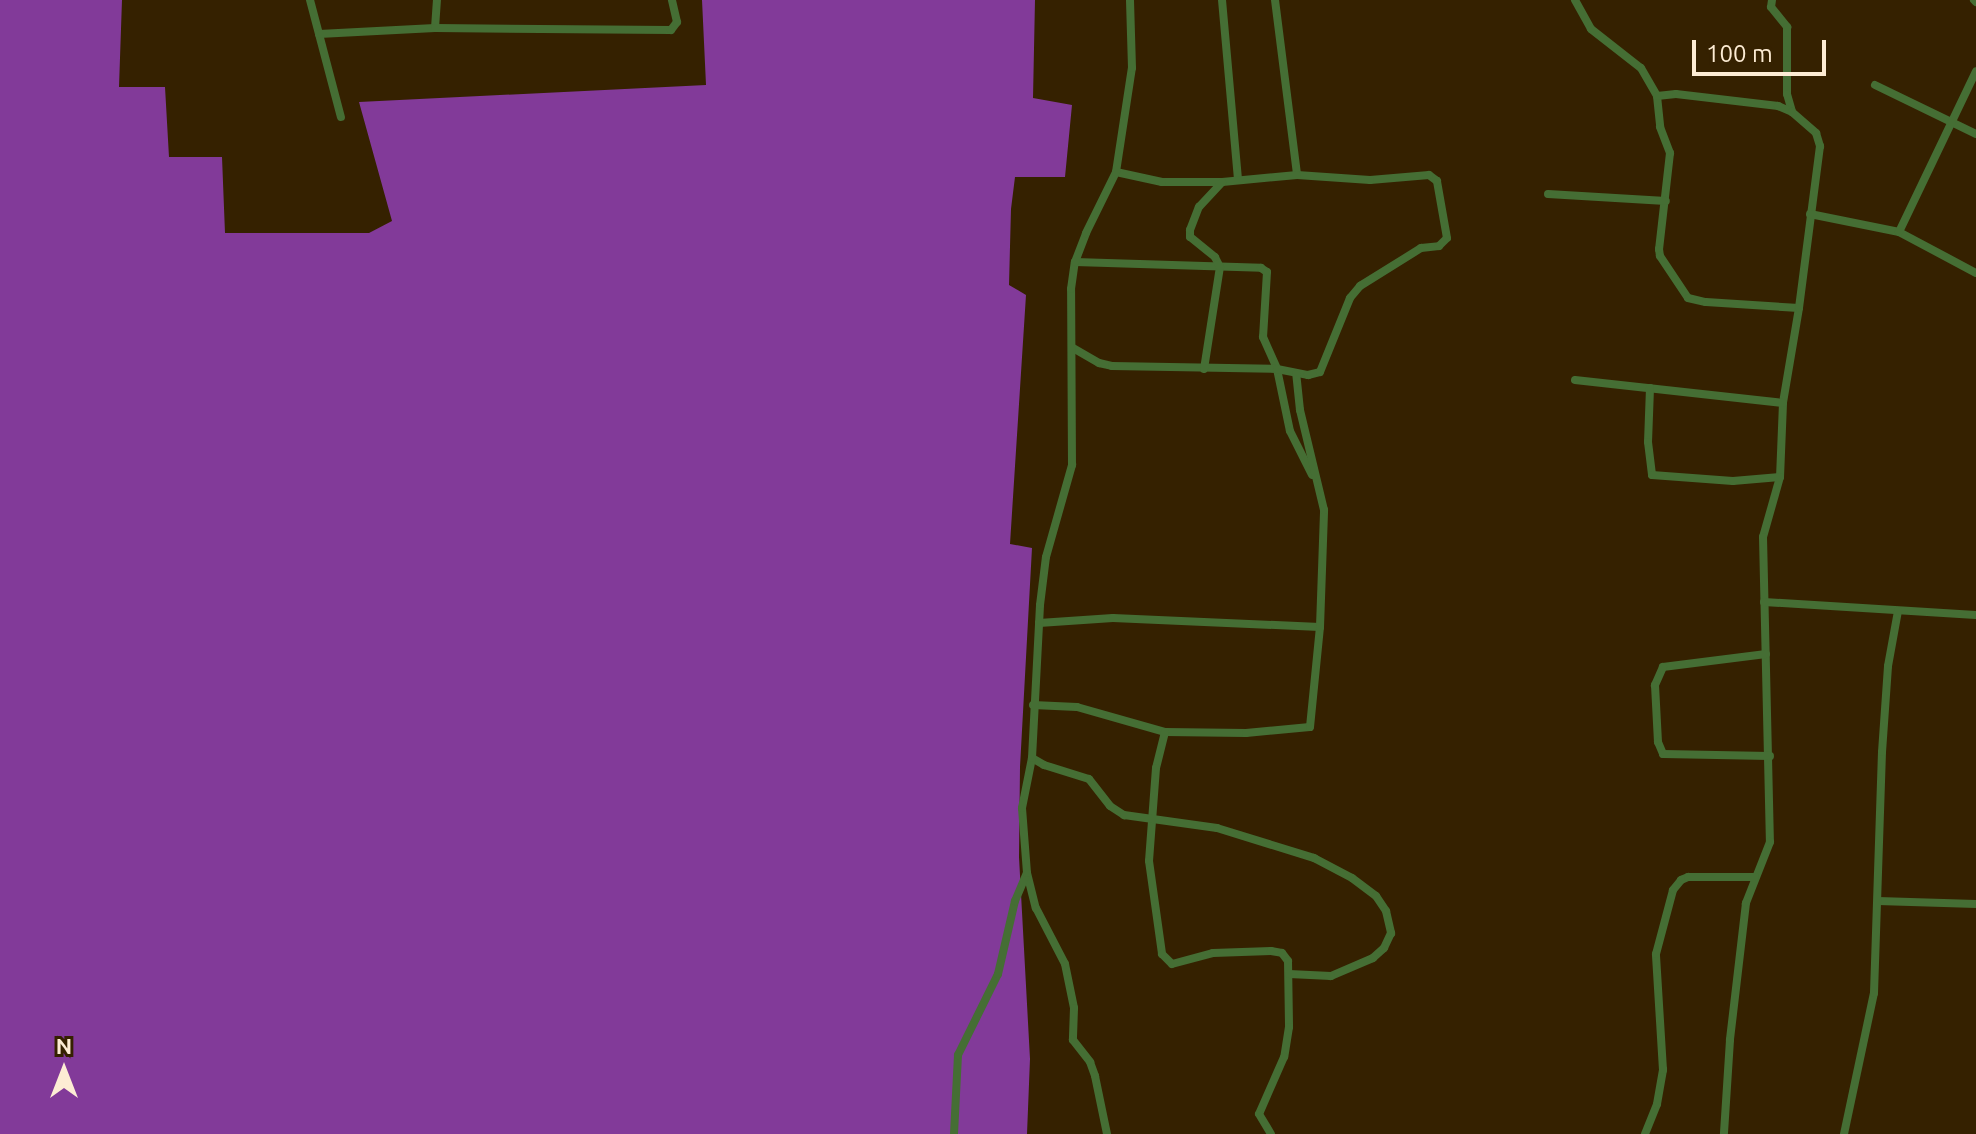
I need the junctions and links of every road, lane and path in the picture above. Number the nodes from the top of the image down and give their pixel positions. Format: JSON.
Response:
{"nodes":[{"id":1,"x":310,"y":0,"type":"edge"},
{"id":2,"x":437,"y":0,"type":"edge"},
{"id":3,"x":672,"y":0,"type":"edge"},
{"id":4,"x":1130,"y":0,"type":"edge"},
{"id":5,"x":1222,"y":0,"type":"edge"},
{"id":6,"x":1275,"y":0,"type":"edge"},
{"id":7,"x":1575,"y":0,"type":"edge"},
{"id":8,"x":1772,"y":0,"type":"edge"},
{"id":9,"x":435,"y":28,"type":"junction"},
{"id":10,"x":319,"y":34,"type":"junction"},
{"id":11,"x":1976,"y":71,"type":"edge"},
{"id":12,"x":1875,"y":85,"type":"dead end"},
{"id":13,"x":1657,"y":96,"type":"junction"},
{"id":14,"x":1792,"y":112,"type":"junction"},
{"id":15,"x":341,"y":117,"type":"dead end"},
{"id":16,"x":1949,"y":124,"type":"junction"},
{"id":17,"x":1976,"y":134,"type":"edge"},
{"id":18,"x":1116,"y":172,"type":"junction"},
{"id":19,"x":1297,"y":175,"type":"junction"},
{"id":20,"x":1238,"y":179,"type":"junction"},
{"id":21,"x":1222,"y":182,"type":"junction"},
{"id":22,"x":1548,"y":194,"type":"dead end"},
{"id":23,"x":1666,"y":201,"type":"junction"},
{"id":24,"x":1810,"y":214,"type":"junction"},
{"id":25,"x":1899,"y":232,"type":"junction"},
{"id":26,"x":1075,"y":262,"type":"junction"},
{"id":27,"x":1220,"y":267,"type":"junction"},
{"id":28,"x":1976,"y":273,"type":"edge"},
{"id":29,"x":1799,"y":308,"type":"junction"},
{"id":30,"x":1073,"y":348,"type":"junction"},
{"id":31,"x":1204,"y":369,"type":"junction"},
{"id":32,"x":1277,"y":369,"type":"junction"},
{"id":33,"x":1296,"y":374,"type":"junction"},
{"id":34,"x":1575,"y":380,"type":"dead end"},
{"id":35,"x":1650,"y":388,"type":"junction"},
{"id":36,"x":1783,"y":403,"type":"junction"},
{"id":37,"x":1780,"y":477,"type":"junction"},
{"id":38,"x":1317,"y":482,"type":"junction"},
{"id":39,"x":1764,"y":602,"type":"junction"},
{"id":40,"x":1898,"y":611,"type":"junction"},
{"id":41,"x":1976,"y":615,"type":"edge"},
{"id":42,"x":1039,"y":623,"type":"junction"},
{"id":43,"x":1320,"y":627,"type":"junction"},
{"id":44,"x":1766,"y":654,"type":"junction"},
{"id":45,"x":1033,"y":705,"type":"junction"},
{"id":46,"x":1165,"y":732,"type":"junction"},
{"id":47,"x":1770,"y":756,"type":"junction"},
{"id":48,"x":1032,"y":758,"type":"junction"},
{"id":49,"x":1151,"y":819,"type":"junction"},
{"id":50,"x":1027,"y":873,"type":"junction"},
{"id":51,"x":1755,"y":877,"type":"junction"},
{"id":52,"x":1878,"y":901,"type":"junction"},
{"id":53,"x":1976,"y":904,"type":"edge"},
{"id":54,"x":1289,"y":974,"type":"junction"},
{"id":55,"x":954,"y":1134,"type":"edge"},
{"id":56,"x":1107,"y":1134,"type":"edge"},
{"id":57,"x":1271,"y":1134,"type":"edge"},
{"id":58,"x":1645,"y":1134,"type":"edge"},
{"id":59,"x":1724,"y":1134,"type":"edge"},
{"id":60,"x":1844,"y":1134,"type":"edge"}],
"edges":[{"from":1,"to":10,"type":"street"},
{"from":2,"to":9,"type":"street"},
{"from":3,"to":9,"type":"street"},
{"from":4,"to":18,"type":"street"},
{"from":5,"to":20,"type":"street"},
{"from":6,"to":19,"type":"street"},
{"from":7,"to":13,"type":"street"},
{"from":8,"to":14,"type":"street"},
{"from":9,"to":10,"type":"street"},
{"from":10,"to":15,"type":"street"},
{"from":11,"to":16,"type":"street"},
{"from":12,"to":16,"type":"street"},
{"from":13,"to":14,"type":"street"},
{"from":13,"to":23,"type":"street"},
{"from":14,"to":24,"type":"street"},
{"from":16,"to":17,"type":"street"},
{"from":16,"to":25,"type":"street"},
{"from":18,"to":21,"type":"street"},
{"from":18,"to":26,"type":"street"},
{"from":19,"to":20,"type":"street"},
{"from":19,"to":33,"type":"street"},
{"from":20,"to":21,"type":"street"},
{"from":21,"to":27,"type":"street"},
{"from":22,"to":23,"type":"street"},
{"from":23,"to":29,"type":"street"},
{"from":24,"to":25,"type":"street"},
{"from":24,"to":29,"type":"street"},
{"from":25,"to":28,"type":"street"},
{"from":26,"to":27,"type":"street"},
{"from":26,"to":30,"type":"street"},
{"from":27,"to":31,"type":"street"},
{"from":27,"to":32,"type":"street"},
{"from":29,"to":36,"type":"street"},
{"from":30,"to":31,"type":"street"},
{"from":30,"to":42,"type":"street"},
{"from":31,"to":32,"type":"street"},
{"from":32,"to":33,"type":"street"},
{"from":32,"to":38,"type":"street"},
{"from":33,"to":38,"type":"street"},
{"from":34,"to":35,"type":"street"},
{"from":35,"to":36,"type":"street"},
{"from":35,"to":37,"type":"street"},
{"from":36,"to":37,"type":"street"},
{"from":37,"to":39,"type":"street"},
{"from":38,"to":43,"type":"street"},
{"from":39,"to":40,"type":"street"},
{"from":39,"to":44,"type":"street"},
{"from":40,"to":41,"type":"street"},
{"from":40,"to":52,"type":"street"},
{"from":42,"to":43,"type":"street"},
{"from":42,"to":45,"type":"street"},
{"from":43,"to":46,"type":"street"},
{"from":44,"to":47,"type":"street"},
{"from":44,"to":47,"type":"street"},
{"from":45,"to":46,"type":"street"},
{"from":45,"to":48,"type":"street"},
{"from":46,"to":49,"type":"street"},
{"from":47,"to":51,"type":"street"},
{"from":48,"to":49,"type":"street"},
{"from":48,"to":50,"type":"street"},
{"from":49,"to":54,"type":"street"},
{"from":49,"to":54,"type":"street"},
{"from":50,"to":55,"type":"street"},
{"from":50,"to":56,"type":"street"},
{"from":51,"to":58,"type":"street"},
{"from":51,"to":59,"type":"street"},
{"from":52,"to":53,"type":"street"},
{"from":52,"to":60,"type":"street"},
{"from":54,"to":57,"type":"street"}]}
